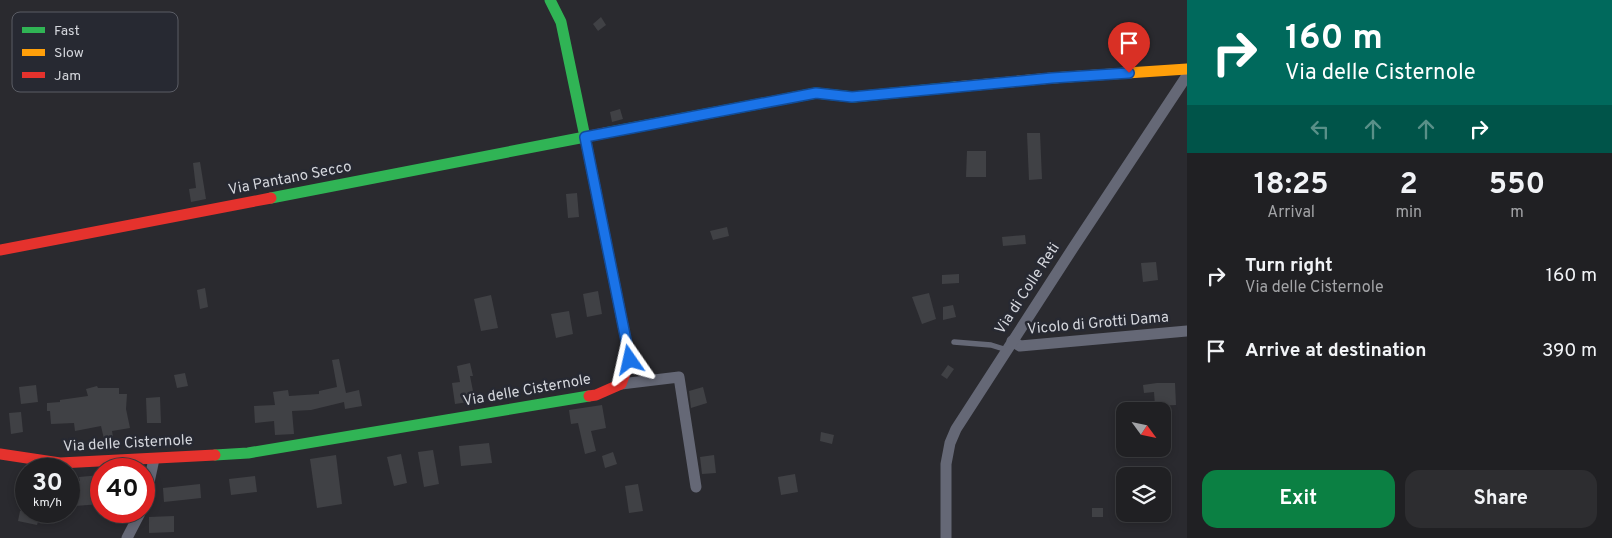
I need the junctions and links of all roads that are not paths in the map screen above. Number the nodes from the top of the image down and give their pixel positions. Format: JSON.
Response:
{"nodes":[{"id":1,"x":550,"y":0,"type":"edge"},
{"id":2,"x":1187,"y":71,"type":"edge"},
{"id":3,"x":585,"y":137,"type":"junction"},
{"id":4,"x":0,"y":250,"type":"edge"},
{"id":5,"x":1187,"y":331,"type":"edge"},
{"id":6,"x":954,"y":342,"type":"dead end"},
{"id":7,"x":1009,"y":345,"type":"junction"},
{"id":8,"x":621,"y":384,"type":"junction"},
{"id":9,"x":0,"y":454,"type":"edge"},
{"id":10,"x":155,"y":459,"type":"edge"},
{"id":11,"x":90,"y":462,"type":"edge"},
{"id":12,"x":696,"y":486,"type":"dead end"},
{"id":13,"x":134,"y":523,"type":"edge"},
{"id":14,"x":126,"y":538,"type":"edge"},
{"id":15,"x":946,"y":538,"type":"edge"}],
"edges":[{"from":1,"to":3,"type":"street"},
{"from":2,"to":3,"type":"street"},
{"from":2,"to":7,"type":"street","name":"Via di Colle Reti"},
{"from":3,"to":4,"type":"street","name":"Via Pantano Secco"},
{"from":3,"to":8,"type":"street"},
{"from":5,"to":7,"type":"street","name":"Vicolo di Grotti Dama"},
{"from":6,"to":7,"type":"lane"},
{"from":7,"to":15,"type":"street","name":"Via di Colle Reti"},
{"from":8,"to":10,"type":"street","name":"Via delle Cisternole"},
{"from":8,"to":12,"type":"street"},
{"from":9,"to":11,"type":"street","name":"Via delle Cisternole"},
{"from":13,"to":14,"type":"street"}]}
